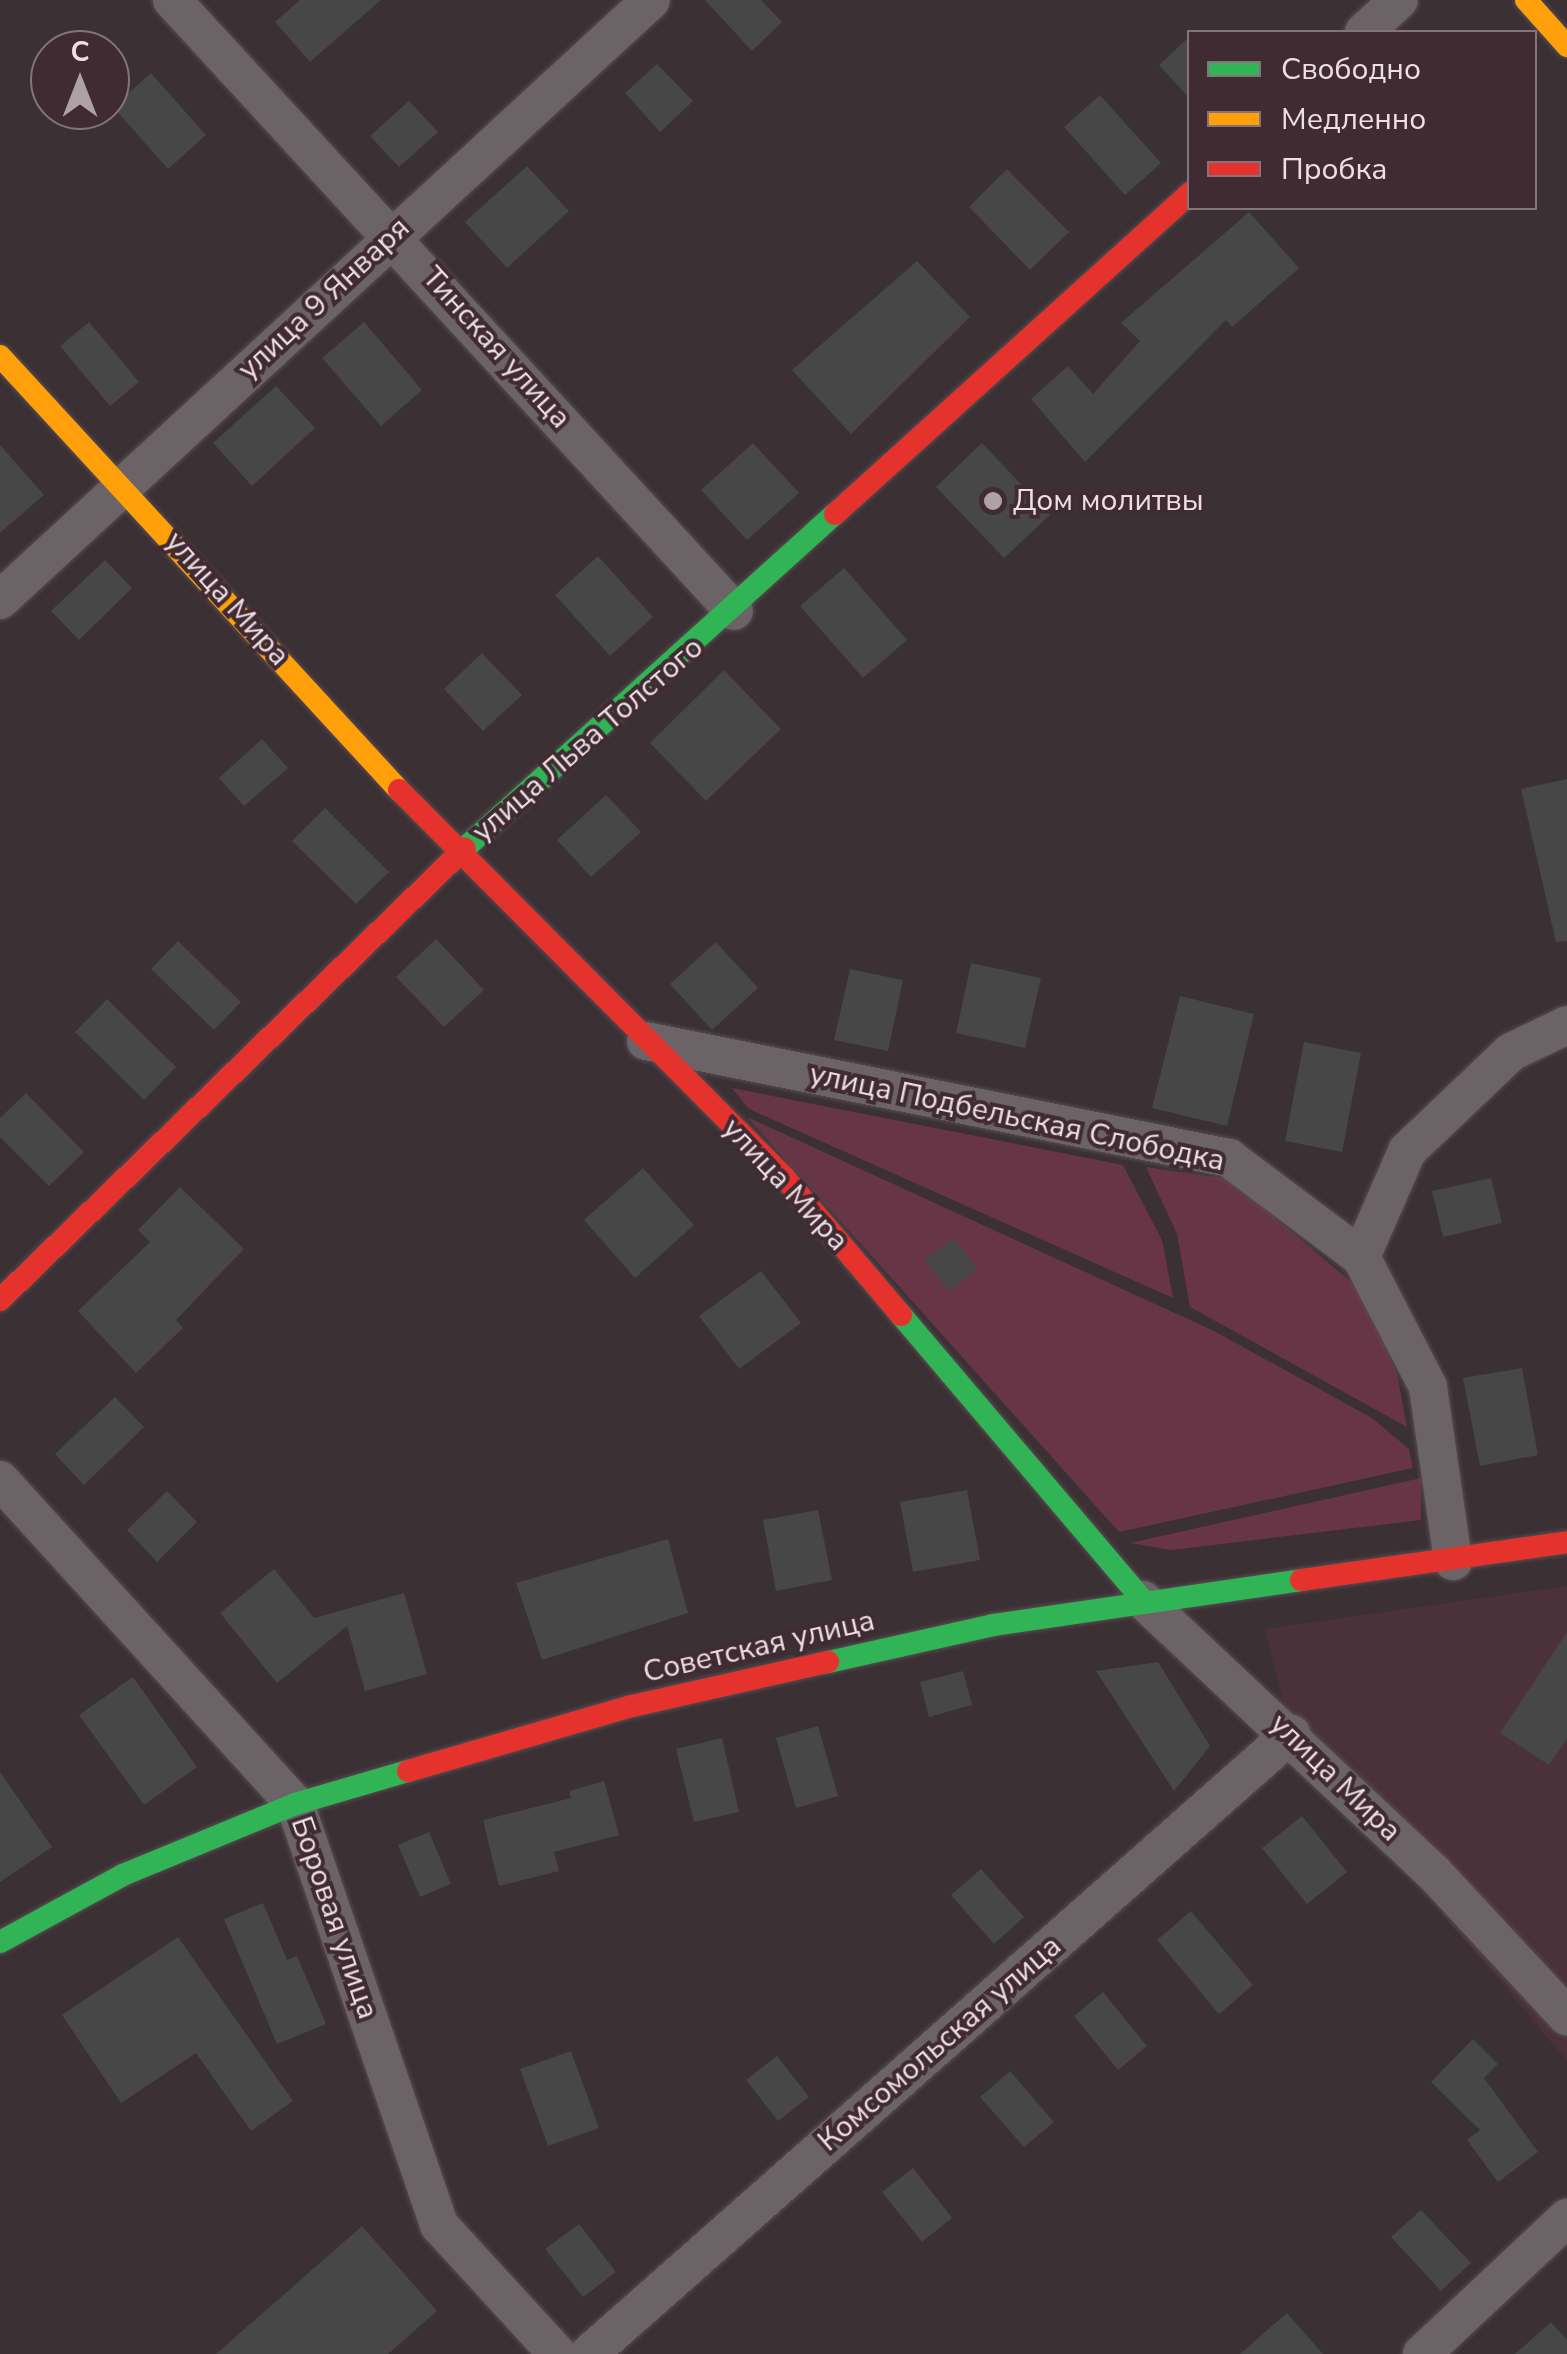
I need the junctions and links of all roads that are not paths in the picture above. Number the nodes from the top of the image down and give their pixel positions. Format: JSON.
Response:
{"nodes":[{"id":1,"x":172,"y":0,"type":"edge"},
{"id":2,"x":651,"y":0,"type":"edge"},
{"id":3,"x":1399,"y":0,"type":"edge"},
{"id":4,"x":1526,"y":0,"type":"edge"},
{"id":5,"x":1366,"y":30,"type":"edge"},
{"id":6,"x":1567,"y":46,"type":"edge"},
{"id":7,"x":1187,"y":196,"type":"edge"},
{"id":8,"x":392,"y":234,"type":"junction"},
{"id":9,"x":0,"y":356,"type":"edge"},
{"id":10,"x":124,"y":487,"type":"junction"},
{"id":11,"x":0,"y":600,"type":"edge"},
{"id":12,"x":734,"y":611,"type":"junction"},
{"id":13,"x":458,"y":854,"type":"junction"},
{"id":14,"x":1567,"y":1025,"type":"edge"},
{"id":15,"x":646,"y":1041,"type":"junction"},
{"id":16,"x":1360,"y":1257,"type":"junction"},
{"id":17,"x":0,"y":1300,"type":"edge"},
{"id":18,"x":0,"y":1480,"type":"edge"},
{"id":19,"x":1567,"y":1542,"type":"edge"},
{"id":20,"x":1454,"y":1561,"type":"junction"},
{"id":21,"x":1143,"y":1600,"type":"junction"},
{"id":22,"x":1291,"y":1734,"type":"junction"},
{"id":23,"x":295,"y":1804,"type":"junction"},
{"id":24,"x":0,"y":1942,"type":"edge"},
{"id":25,"x":1567,"y":2016,"type":"edge"},
{"id":26,"x":1567,"y":2218,"type":"edge"},
{"id":27,"x":557,"y":2354,"type":"edge"},
{"id":28,"x":589,"y":2354,"type":"edge"},
{"id":29,"x":1422,"y":2354,"type":"edge"}],
"edges":[{"from":1,"to":8,"type":"street","name":"Тинская улица"},
{"from":2,"to":8,"type":"street","name":"улица 9 Января"},
{"from":3,"to":5,"type":"street"},
{"from":4,"to":6,"type":"main road"},
{"from":7,"to":12,"type":"main road","name":"улица Льва Толстого"},
{"from":8,"to":10,"type":"street","name":"улица 9 Января"},
{"from":8,"to":12,"type":"street","name":"Тинская улица"},
{"from":9,"to":10,"type":"main road","name":"улица Мира"},
{"from":10,"to":11,"type":"street","name":"улица 9 Января"},
{"from":10,"to":13,"type":"main road","name":"улица Мира"},
{"from":12,"to":13,"type":"main road","name":"улица Льва Толстого"},
{"from":13,"to":15,"type":"main road","name":"улица Мира"},
{"from":13,"to":17,"type":"main road","name":"улица Льва Толстого"},
{"from":14,"to":16,"type":"street"},
{"from":15,"to":16,"type":"street","name":"улица Подбельская Слободка"},
{"from":15,"to":21,"type":"main road","name":"улица Мира"},
{"from":16,"to":20,"type":"street"},
{"from":18,"to":23,"type":"street","name":"Боровая улица"},
{"from":19,"to":20,"type":"main road","name":"Советская улица"},
{"from":20,"to":21,"type":"main road","name":"Советская улица"},
{"from":21,"to":22,"type":"street","name":"улица Мира"},
{"from":21,"to":23,"type":"main road","name":"Советская улица"},
{"from":22,"to":25,"type":"street","name":"улица Мира"},
{"from":22,"to":28,"type":"street","name":"Комсомольская улица"},
{"from":23,"to":24,"type":"main road","name":"Советская улица"},
{"from":23,"to":27,"type":"street","name":"Боровая улица"},
{"from":26,"to":29,"type":"street"}]}
